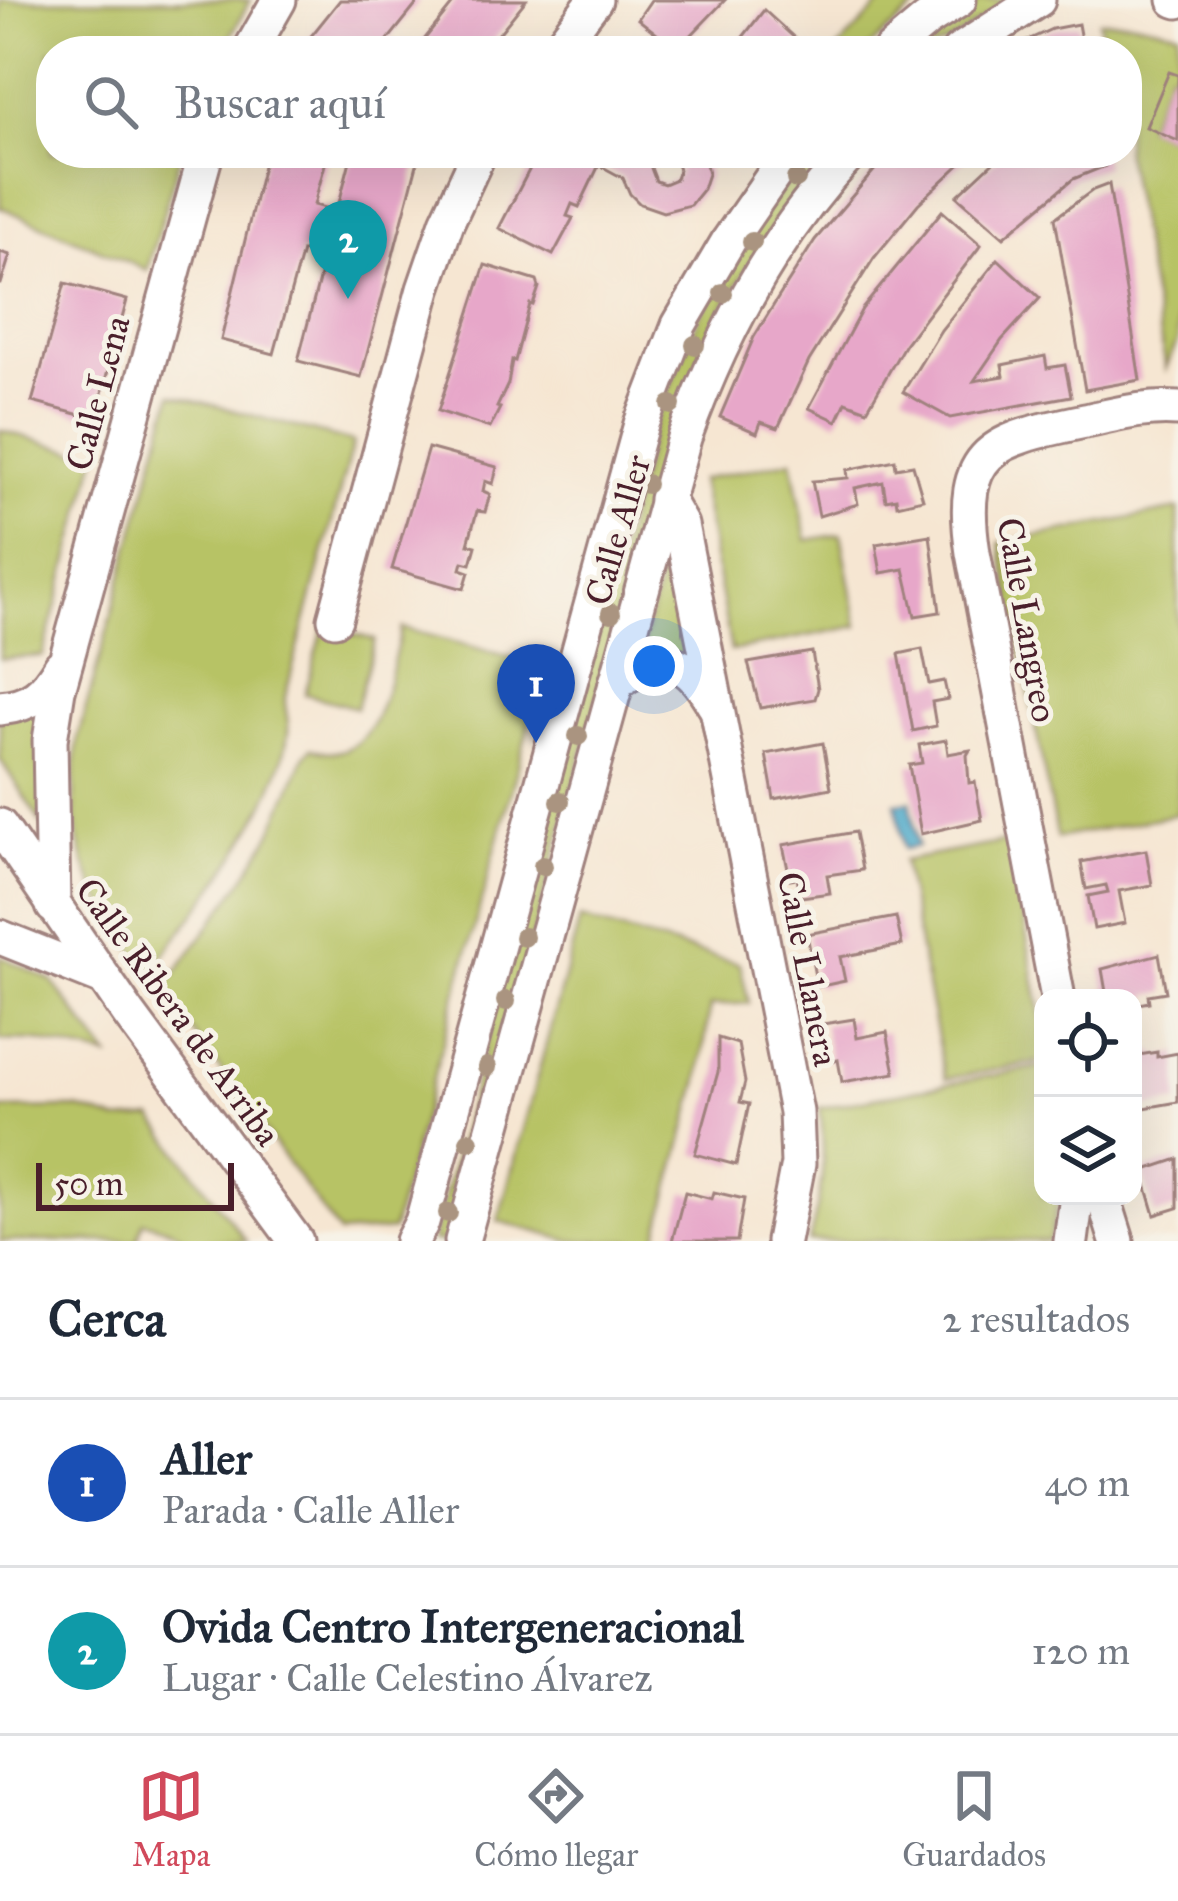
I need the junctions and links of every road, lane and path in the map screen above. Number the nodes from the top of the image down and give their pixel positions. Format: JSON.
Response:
{"nodes":[{"id":1,"x":278,"y":0,"type":"edge"},
{"id":2,"x":595,"y":0,"type":"edge"},
{"id":3,"x":959,"y":0,"type":"edge"},
{"id":4,"x":1065,"y":0,"type":"edge"},
{"id":5,"x":1026,"y":7,"type":"edge"},
{"id":6,"x":258,"y":36,"type":"edge"},
{"id":7,"x":567,"y":36,"type":"edge"},
{"id":8,"x":908,"y":36,"type":"edge"},
{"id":9,"x":982,"y":36,"type":"edge"},
{"id":10,"x":202,"y":168,"type":"edge"},
{"id":11,"x":472,"y":168,"type":"edge"},
{"id":12,"x":779,"y":168,"type":"edge"},
{"id":13,"x":837,"y":168,"type":"edge"},
{"id":14,"x":1178,"y":410,"type":"edge"},
{"id":15,"x":666,"y":499,"type":"junction"},
{"id":16,"x":334,"y":619,"type":"dead end"},
{"id":17,"x":68,"y":654,"type":"junction"},
{"id":18,"x":616,"y":683,"type":"junction"},
{"id":19,"x":0,"y":708,"type":"edge"},
{"id":20,"x":718,"y":712,"type":"junction"},
{"id":21,"x":0,"y":826,"type":"edge"},
{"id":22,"x":53,"y":906,"type":"junction"},
{"id":23,"x":0,"y":937,"type":"edge"},
{"id":24,"x":104,"y":978,"type":"junction"},
{"id":25,"x":1056,"y":989,"type":"edge"},
{"id":26,"x":1076,"y":1205,"type":"edge"},
{"id":27,"x":1106,"y":1205,"type":"edge"},
{"id":28,"x":296,"y":1241,"type":"edge"},
{"id":29,"x":412,"y":1241,"type":"edge"},
{"id":30,"x":462,"y":1241,"type":"edge"},
{"id":31,"x":783,"y":1241,"type":"edge"},
{"id":32,"x":1071,"y":1241,"type":"edge"},
{"id":33,"x":1118,"y":1241,"type":"edge"}],
"edges":[{"from":1,"to":6,"type":"street"},
{"from":2,"to":7,"type":"street"},
{"from":3,"to":8,"type":"street"},
{"from":4,"to":5,"type":"street"},
{"from":5,"to":9,"type":"street"},
{"from":10,"to":17,"type":"street","name":"Calle Lena"},
{"from":11,"to":16,"type":"street"},
{"from":12,"to":29,"type":"street","name":"Calle Aller"},
{"from":13,"to":15,"type":"street","name":"Calle Aller"},
{"from":14,"to":25,"type":"street","name":"Calle Langreo"},
{"from":15,"to":18,"type":"street","name":"Calle Aller"},
{"from":15,"to":20,"type":"street","name":"Calle Llanera"},
{"from":17,"to":19,"type":"street","name":"Calle Lena"},
{"from":17,"to":22,"type":"street","name":"Calle Lena"},
{"from":18,"to":20,"type":"street","name":"Calle Llanera"},
{"from":18,"to":30,"type":"street","name":"Calle Aller"},
{"from":20,"to":31,"type":"street","name":"Calle Llanera"},
{"from":21,"to":22,"type":"street","name":"Calle Ribera de Arriba"},
{"from":22,"to":24,"type":"street","name":"Calle Ribera de Arriba"},
{"from":23,"to":24,"type":"street"},
{"from":24,"to":28,"type":"street","name":"Calle Ribera de Arriba"},
{"from":26,"to":32,"type":"street"},
{"from":27,"to":33,"type":"street"}]}
